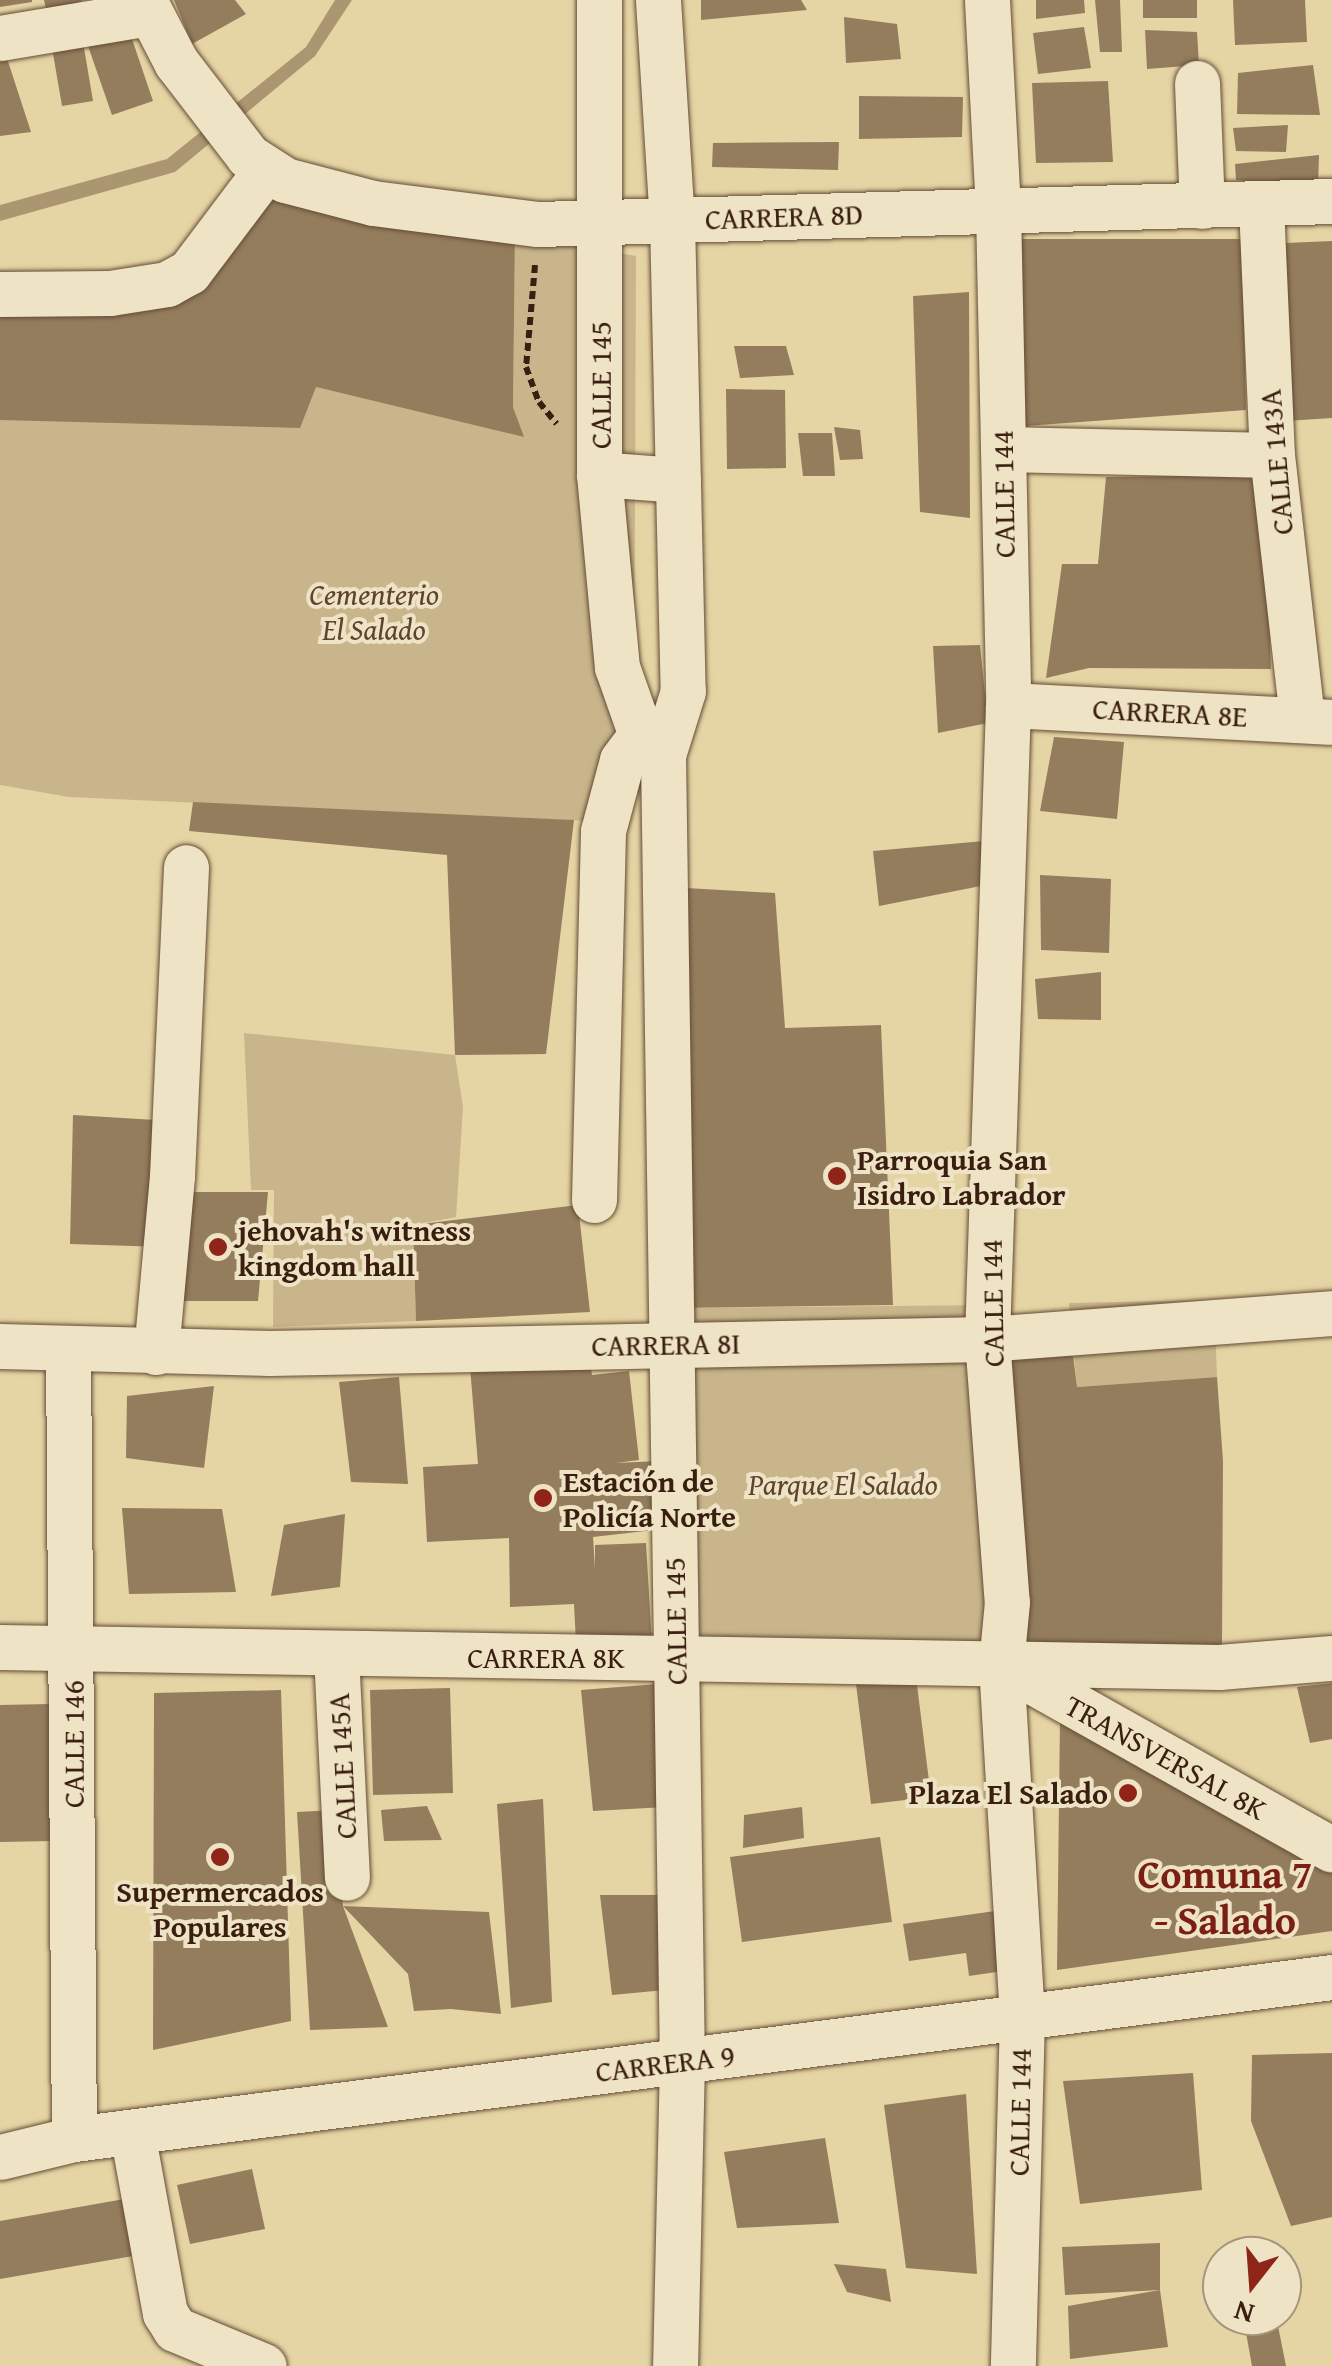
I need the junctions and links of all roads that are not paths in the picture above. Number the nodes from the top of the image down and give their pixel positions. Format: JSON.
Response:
{"nodes":[{"id":1,"x":599,"y":0,"type":"edge"},
{"id":2,"x":658,"y":0,"type":"edge"},
{"id":3,"x":987,"y":0,"type":"edge"},
{"id":4,"x":147,"y":6,"type":"edge"},
{"id":5,"x":0,"y":38,"type":"edge"},
{"id":6,"x":1197,"y":83,"type":"dead end"},
{"id":7,"x":257,"y":163,"type":"junction"},
{"id":8,"x":1332,"y":200,"type":"edge"},
{"id":9,"x":1260,"y":204,"type":"junction"},
{"id":10,"x":1202,"y":206,"type":"junction"},
{"id":11,"x":998,"y":209,"type":"junction"},
{"id":12,"x":672,"y":220,"type":"junction"},
{"id":13,"x":601,"y":222,"type":"junction"},
{"id":14,"x":0,"y":294,"type":"edge"},
{"id":15,"x":1002,"y":449,"type":"junction"},
{"id":16,"x":1272,"y":455,"type":"junction"},
{"id":17,"x":600,"y":474,"type":"junction"},
{"id":18,"x":678,"y":480,"type":"junction"},
{"id":19,"x":1008,"y":704,"type":"junction"},
{"id":20,"x":1317,"y":720,"type":"edge"},
{"id":21,"x":658,"y":740,"type":"junction"},
{"id":22,"x":186,"y":868,"type":"dead end"},
{"id":23,"x":594,"y":1200,"type":"dead end"},
{"id":24,"x":1332,"y":1313,"type":"edge"},
{"id":25,"x":987,"y":1338,"type":"junction"},
{"id":26,"x":673,"y":1344,"type":"junction"},
{"id":27,"x":0,"y":1346,"type":"edge"},
{"id":28,"x":68,"y":1348,"type":"junction"},
{"id":29,"x":156,"y":1352,"type":"junction"},
{"id":30,"x":73,"y":1646,"type":"junction"},
{"id":31,"x":0,"y":1647,"type":"edge"},
{"id":32,"x":336,"y":1654,"type":"junction"},
{"id":33,"x":675,"y":1656,"type":"junction"},
{"id":34,"x":1332,"y":1658,"type":"edge"},
{"id":35,"x":1001,"y":1664,"type":"junction"},
{"id":36,"x":1332,"y":1850,"type":"edge"},
{"id":37,"x":347,"y":1878,"type":"dead end"},
{"id":38,"x":1332,"y":1977,"type":"edge"},
{"id":39,"x":1022,"y":2018,"type":"junction"},
{"id":40,"x":682,"y":2061,"type":"junction"},
{"id":41,"x":132,"y":2132,"type":"junction"},
{"id":42,"x":74,"y":2140,"type":"junction"},
{"id":43,"x":0,"y":2157,"type":"edge"},
{"id":44,"x":264,"y":2366,"type":"edge"},
{"id":45,"x":676,"y":2366,"type":"edge"},
{"id":46,"x":1013,"y":2366,"type":"edge"}],
"edges":[{"from":1,"to":13,"type":"street","name":"CALLE 145"},
{"from":2,"to":12,"type":"street","name":"CALLE 145"},
{"from":3,"to":11,"type":"street","name":"CALLE 144"},
{"from":4,"to":5,"type":"street"},
{"from":4,"to":7,"type":"street"},
{"from":6,"to":10,"type":"street"},
{"from":7,"to":13,"type":"street","name":"CARRERA 8D"},
{"from":7,"to":14,"type":"street"},
{"from":8,"to":9,"type":"street","name":"CARRERA 8D"},
{"from":9,"to":10,"type":"street","name":"CARRERA 8D"},
{"from":9,"to":16,"type":"street","name":"CALLE 143A"},
{"from":10,"to":11,"type":"street","name":"CARRERA 8D"},
{"from":11,"to":12,"type":"street","name":"CARRERA 8D"},
{"from":11,"to":15,"type":"street","name":"CALLE 144"},
{"from":12,"to":13,"type":"street","name":"CARRERA 8D"},
{"from":12,"to":18,"type":"street","name":"CALLE 145"},
{"from":13,"to":17,"type":"street","name":"CALLE 145"},
{"from":15,"to":16,"type":"street"},
{"from":15,"to":19,"type":"street","name":"CALLE 144"},
{"from":16,"to":20,"type":"street","name":"CALLE 143A"},
{"from":17,"to":18,"type":"street"},
{"from":17,"to":21,"type":"street","name":"CALLE 145"},
{"from":18,"to":21,"type":"street","name":"CALLE 145"},
{"from":19,"to":20,"type":"street","name":"CARRERA 8E"},
{"from":19,"to":25,"type":"street","name":"CALLE 144"},
{"from":21,"to":23,"type":"street"},
{"from":21,"to":26,"type":"street","name":"CALLE 145"},
{"from":22,"to":29,"type":"street"},
{"from":24,"to":25,"type":"street","name":"CARRERA 8I"},
{"from":25,"to":26,"type":"street","name":"CARRERA 8I"},
{"from":25,"to":35,"type":"street","name":"CALLE 144"},
{"from":26,"to":29,"type":"street","name":"CARRERA 8I"},
{"from":26,"to":33,"type":"street","name":"CALLE 145"},
{"from":27,"to":28,"type":"street","name":"CARRERA 8I"},
{"from":28,"to":29,"type":"street","name":"CARRERA 8I"},
{"from":28,"to":30,"type":"street","name":"CALLE 146"},
{"from":30,"to":31,"type":"street","name":"CARRERA 8K"},
{"from":30,"to":32,"type":"street","name":"CARRERA 8K"},
{"from":30,"to":42,"type":"street","name":"CALLE 146"},
{"from":32,"to":33,"type":"street","name":"CARRERA 8K"},
{"from":32,"to":37,"type":"street","name":"CALLE 145A"},
{"from":33,"to":35,"type":"street","name":"CARRERA 8K"},
{"from":33,"to":40,"type":"street","name":"CALLE 145"},
{"from":34,"to":35,"type":"street","name":"CARRERA 8K"},
{"from":35,"to":36,"type":"street","name":"TRANSVERSAL 8K"},
{"from":35,"to":39,"type":"street","name":"CALLE 144"},
{"from":38,"to":39,"type":"street","name":"CARRERA 9"},
{"from":39,"to":40,"type":"street","name":"CARRERA 9"},
{"from":39,"to":46,"type":"street","name":"CALLE 144"},
{"from":40,"to":41,"type":"street","name":"CARRERA 9"},
{"from":40,"to":45,"type":"street","name":"CALLE 145"},
{"from":41,"to":42,"type":"street","name":"CARRERA 9"},
{"from":41,"to":44,"type":"street"},
{"from":42,"to":43,"type":"street","name":"CARRERA 9"}]}
